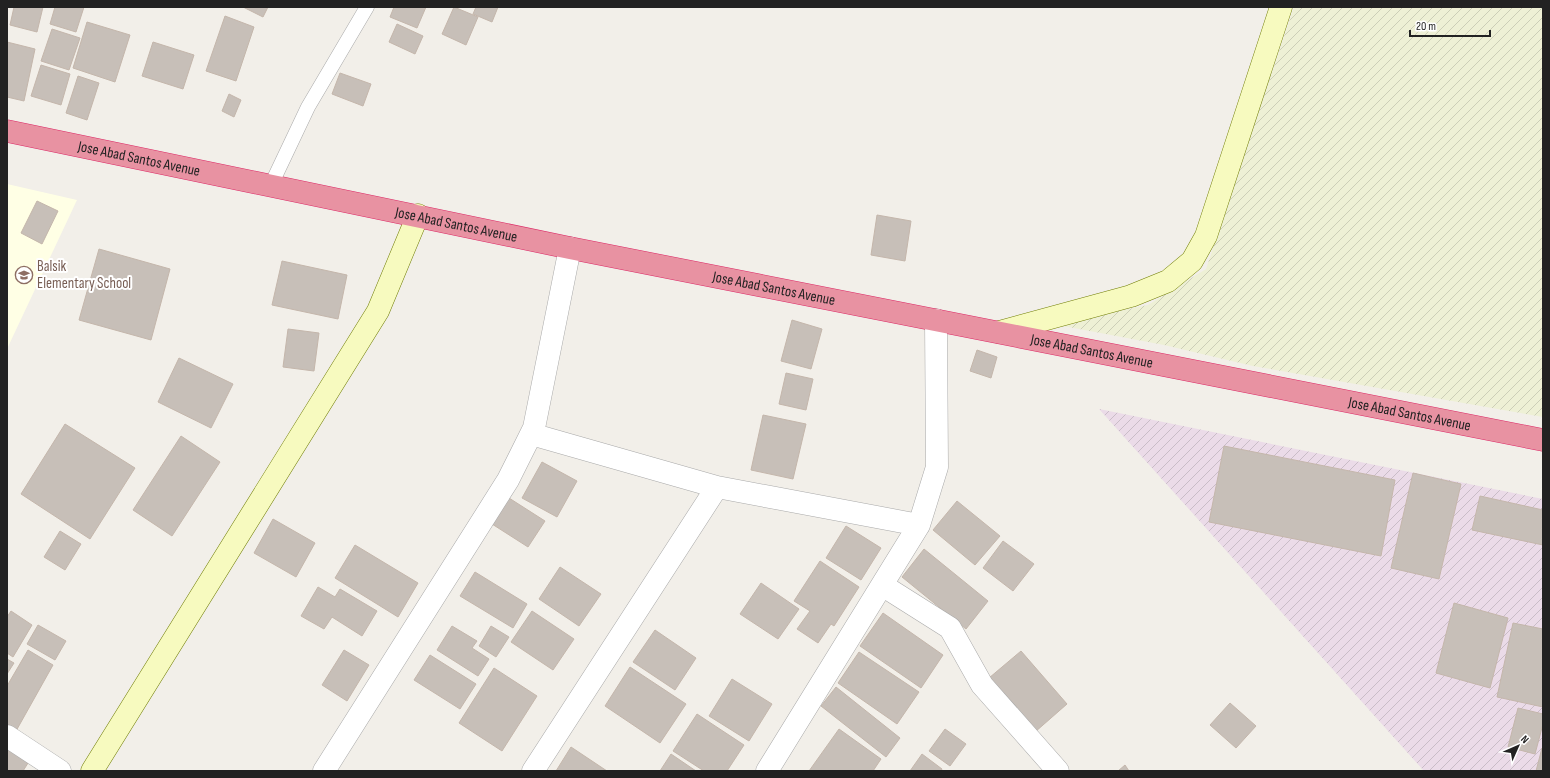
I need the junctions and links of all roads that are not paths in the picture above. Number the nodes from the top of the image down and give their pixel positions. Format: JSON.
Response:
{"nodes":[{"id":1,"x":367,"y":7,"type":"edge"},
{"id":2,"x":1281,"y":7,"type":"edge"},
{"id":3,"x":7,"y":131,"type":"edge"},
{"id":4,"x":271,"y":185,"type":"junction"},
{"id":5,"x":418,"y":215,"type":"junction"},
{"id":6,"x":570,"y":248,"type":"junction"},
{"id":7,"x":936,"y":320,"type":"junction"},
{"id":8,"x":999,"y":332,"type":"junction"},
{"id":9,"x":531,"y":434,"type":"junction"},
{"id":10,"x":1543,"y":440,"type":"edge"},
{"id":11,"x":717,"y":487,"type":"junction"},
{"id":12,"x":920,"y":525,"type":"junction"},
{"id":13,"x":882,"y":585,"type":"junction"},
{"id":14,"x":7,"y":736,"type":"edge"},
{"id":15,"x":60,"y":771,"type":"edge"},
{"id":16,"x":92,"y":771,"type":"edge"},
{"id":17,"x":324,"y":771,"type":"edge"},
{"id":18,"x":532,"y":771,"type":"edge"},
{"id":19,"x":767,"y":771,"type":"edge"},
{"id":20,"x":1058,"y":771,"type":"edge"}],
"edges":[{"from":1,"to":4,"type":"lane"},
{"from":2,"to":8,"type":"street"},
{"from":3,"to":4,"type":"highway","name":"Jose Abad Santos Avenue"},
{"from":4,"to":5,"type":"highway","name":"Jose Abad Santos Avenue"},
{"from":5,"to":6,"type":"highway","name":"Jose Abad Santos Avenue"},
{"from":5,"to":16,"type":"street"},
{"from":6,"to":7,"type":"highway","name":"Jose Abad Santos Avenue"},
{"from":6,"to":9,"type":"street"},
{"from":7,"to":8,"type":"highway","name":"Jose Abad Santos Avenue"},
{"from":7,"to":12,"type":"street"},
{"from":8,"to":10,"type":"highway","name":"Jose Abad Santos Avenue"},
{"from":9,"to":11,"type":"street"},
{"from":9,"to":17,"type":"street"},
{"from":11,"to":12,"type":"street"},
{"from":11,"to":18,"type":"street"},
{"from":12,"to":13,"type":"street"},
{"from":13,"to":19,"type":"street"},
{"from":13,"to":20,"type":"street"},
{"from":14,"to":15,"type":"street"}]}
